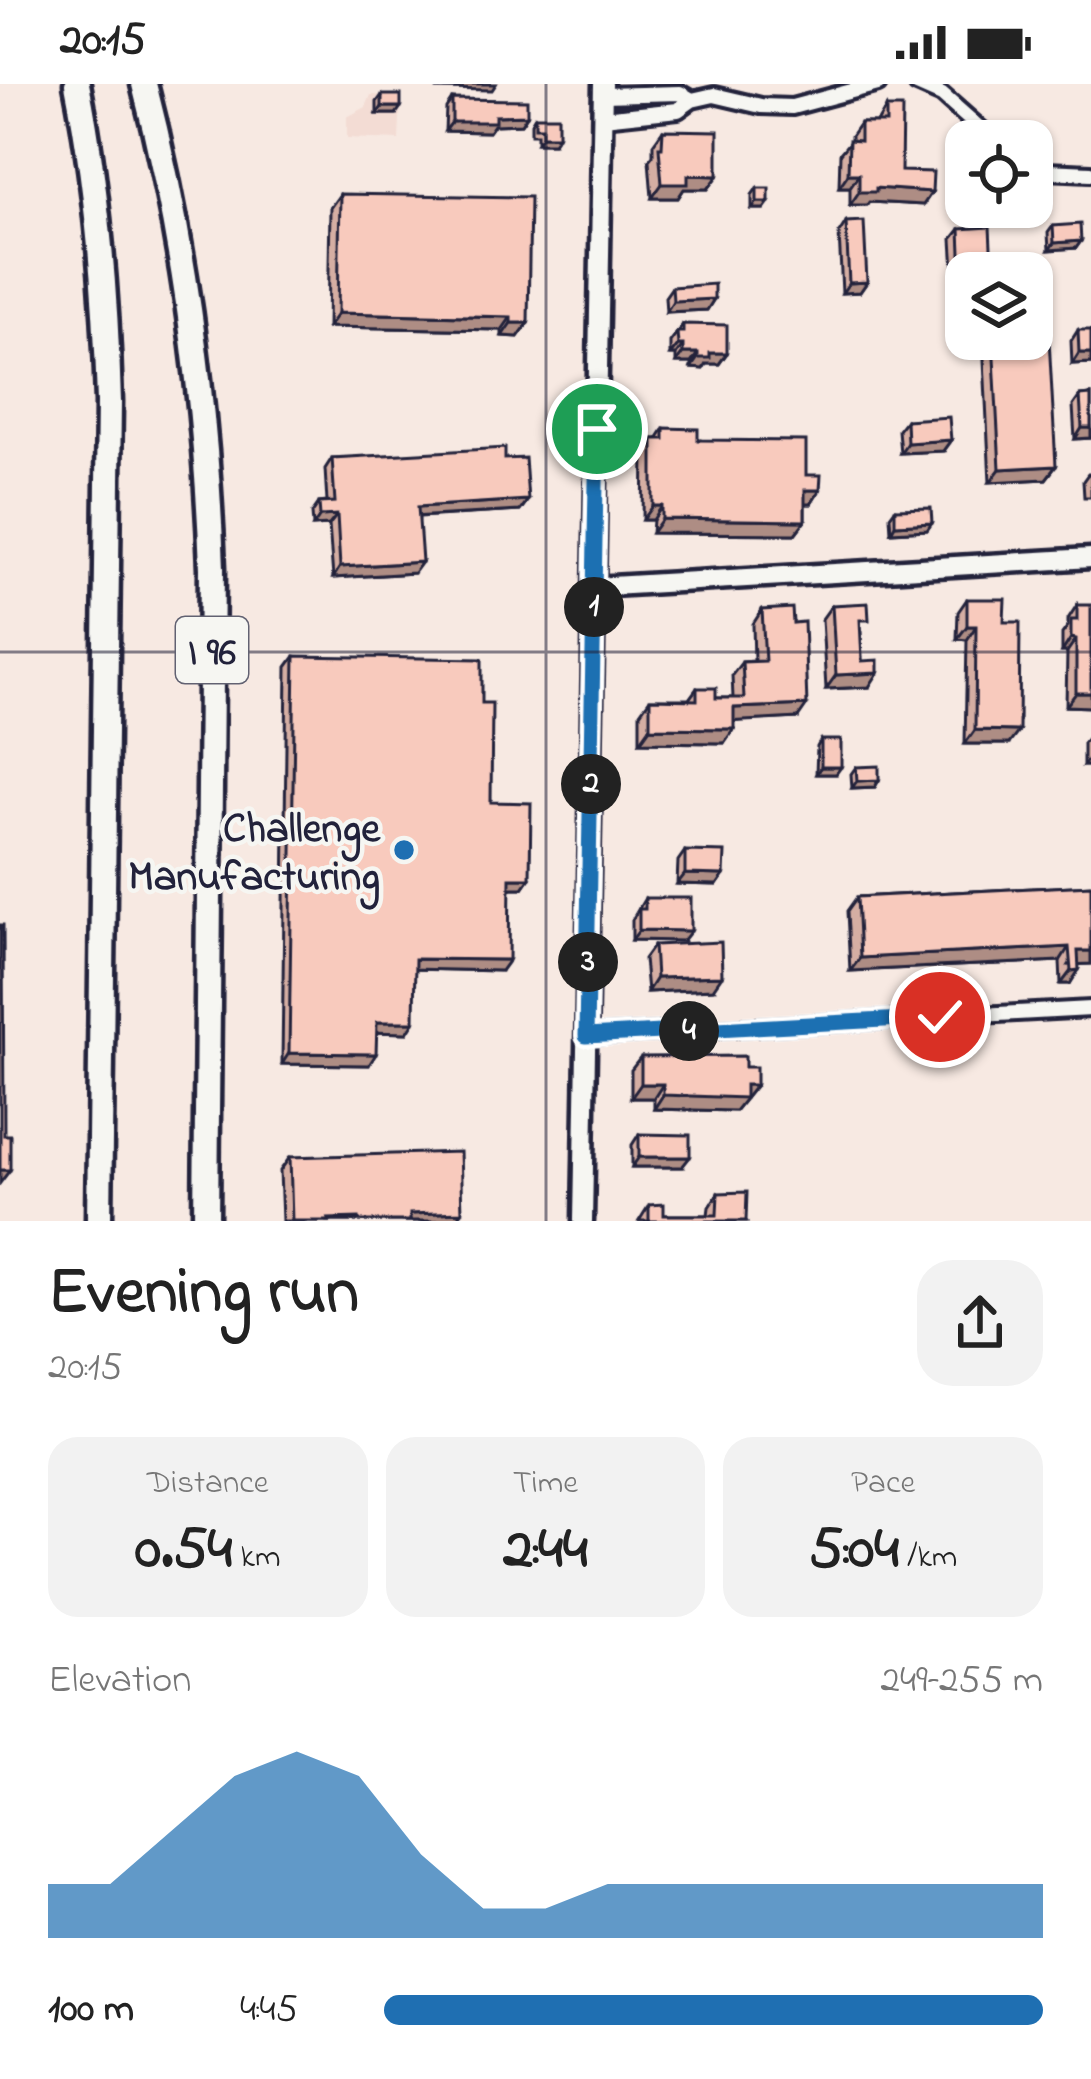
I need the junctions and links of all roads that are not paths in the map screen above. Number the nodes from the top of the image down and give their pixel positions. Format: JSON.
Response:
{"nodes":[{"id":1,"x":77,"y":84,"type":"edge"},
{"id":2,"x":144,"y":84,"type":"edge"},
{"id":3,"x":878,"y":84,"type":"edge"},
{"id":4,"x":928,"y":86,"type":"edge"},
{"id":5,"x":603,"y":90,"type":"edge"},
{"id":6,"x":692,"y":100,"type":"junction"},
{"id":7,"x":603,"y":118,"type":"junction"},
{"id":8,"x":969,"y":120,"type":"edge"},
{"id":9,"x":1053,"y":171,"type":"edge"},
{"id":10,"x":1091,"y":173,"type":"edge"},
{"id":11,"x":1091,"y":558,"type":"edge"},
{"id":12,"x":594,"y":587,"type":"junction"},
{"id":13,"x":1091,"y":1009,"type":"edge"},
{"id":14,"x":586,"y":1036,"type":"junction"},
{"id":15,"x":99,"y":1221,"type":"edge"},
{"id":16,"x":206,"y":1221,"type":"edge"},
{"id":17,"x":584,"y":1221,"type":"edge"}],
"edges":[{"from":1,"to":15,"type":"highway"},
{"from":2,"to":16,"type":"highway","number":"I 96"},
{"from":3,"to":6,"type":"street"},
{"from":4,"to":8,"type":"street"},
{"from":5,"to":6,"type":"street"},
{"from":5,"to":7,"type":"main road"},
{"from":6,"to":7,"type":"street"},
{"from":7,"to":12,"type":"main road"},
{"from":9,"to":10,"type":"street"},
{"from":11,"to":12,"type":"main road"},
{"from":12,"to":14,"type":"main road"},
{"from":13,"to":14,"type":"street"},
{"from":14,"to":17,"type":"main road"}]}
